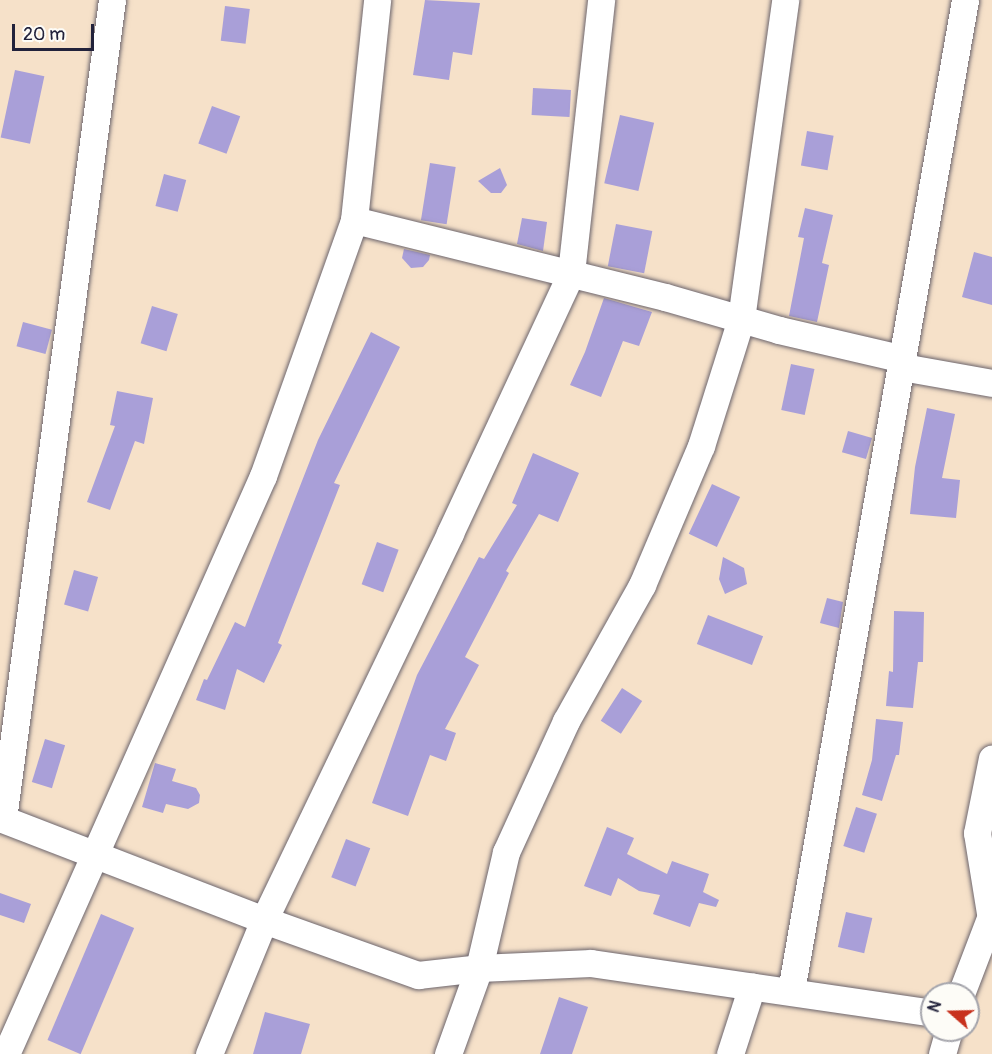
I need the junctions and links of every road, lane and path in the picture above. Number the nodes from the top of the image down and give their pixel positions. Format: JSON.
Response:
{"nodes":[{"id":1,"x":112,"y":0,"type":"edge"},
{"id":2,"x":377,"y":0,"type":"edge"},
{"id":3,"x":601,"y":0,"type":"edge"},
{"id":4,"x":785,"y":0,"type":"edge"},
{"id":5,"x":965,"y":0,"type":"edge"},
{"id":6,"x":354,"y":220,"type":"junction"},
{"id":7,"x":571,"y":273,"type":"junction"},
{"id":8,"x":741,"y":319,"type":"junction"},
{"id":9,"x":903,"y":363,"type":"junction"},
{"id":10,"x":992,"y":384,"type":"edge"},
{"id":11,"x":992,"y":758,"type":"edge"},
{"id":12,"x":2,"y":818,"type":"edge"},
{"id":13,"x":95,"y":853,"type":"junction"},
{"id":14,"x":991,"y":913,"type":"edge"},
{"id":15,"x":264,"y":920,"type":"junction"},
{"id":16,"x":479,"y":968,"type":"junction"},
{"id":17,"x":965,"y":982,"type":"edge"},
{"id":18,"x":752,"y":986,"type":"junction"},
{"id":19,"x":790,"y":991,"type":"junction"},
{"id":20,"x":920,"y":1010,"type":"edge"},
{"id":21,"x":6,"y":1054,"type":"edge"},
{"id":22,"x":209,"y":1054,"type":"edge"},
{"id":23,"x":448,"y":1054,"type":"edge"},
{"id":24,"x":730,"y":1054,"type":"edge"}],
"edges":[{"from":1,"to":12,"type":"street"},
{"from":2,"to":6,"type":"street"},
{"from":3,"to":7,"type":"street"},
{"from":4,"to":8,"type":"street"},
{"from":5,"to":9,"type":"street"},
{"from":6,"to":7,"type":"street"},
{"from":6,"to":13,"type":"street"},
{"from":7,"to":8,"type":"street"},
{"from":7,"to":15,"type":"street"},
{"from":8,"to":9,"type":"street"},
{"from":8,"to":16,"type":"street"},
{"from":9,"to":10,"type":"street"},
{"from":9,"to":19,"type":"street"},
{"from":11,"to":14,"type":"street"},
{"from":12,"to":13,"type":"street"},
{"from":13,"to":15,"type":"street"},
{"from":13,"to":21,"type":"street"},
{"from":14,"to":17,"type":"street"},
{"from":15,"to":16,"type":"street"},
{"from":15,"to":22,"type":"street"},
{"from":16,"to":18,"type":"street"},
{"from":16,"to":23,"type":"street"},
{"from":18,"to":19,"type":"street"},
{"from":18,"to":24,"type":"street"},
{"from":19,"to":20,"type":"street"}]}
